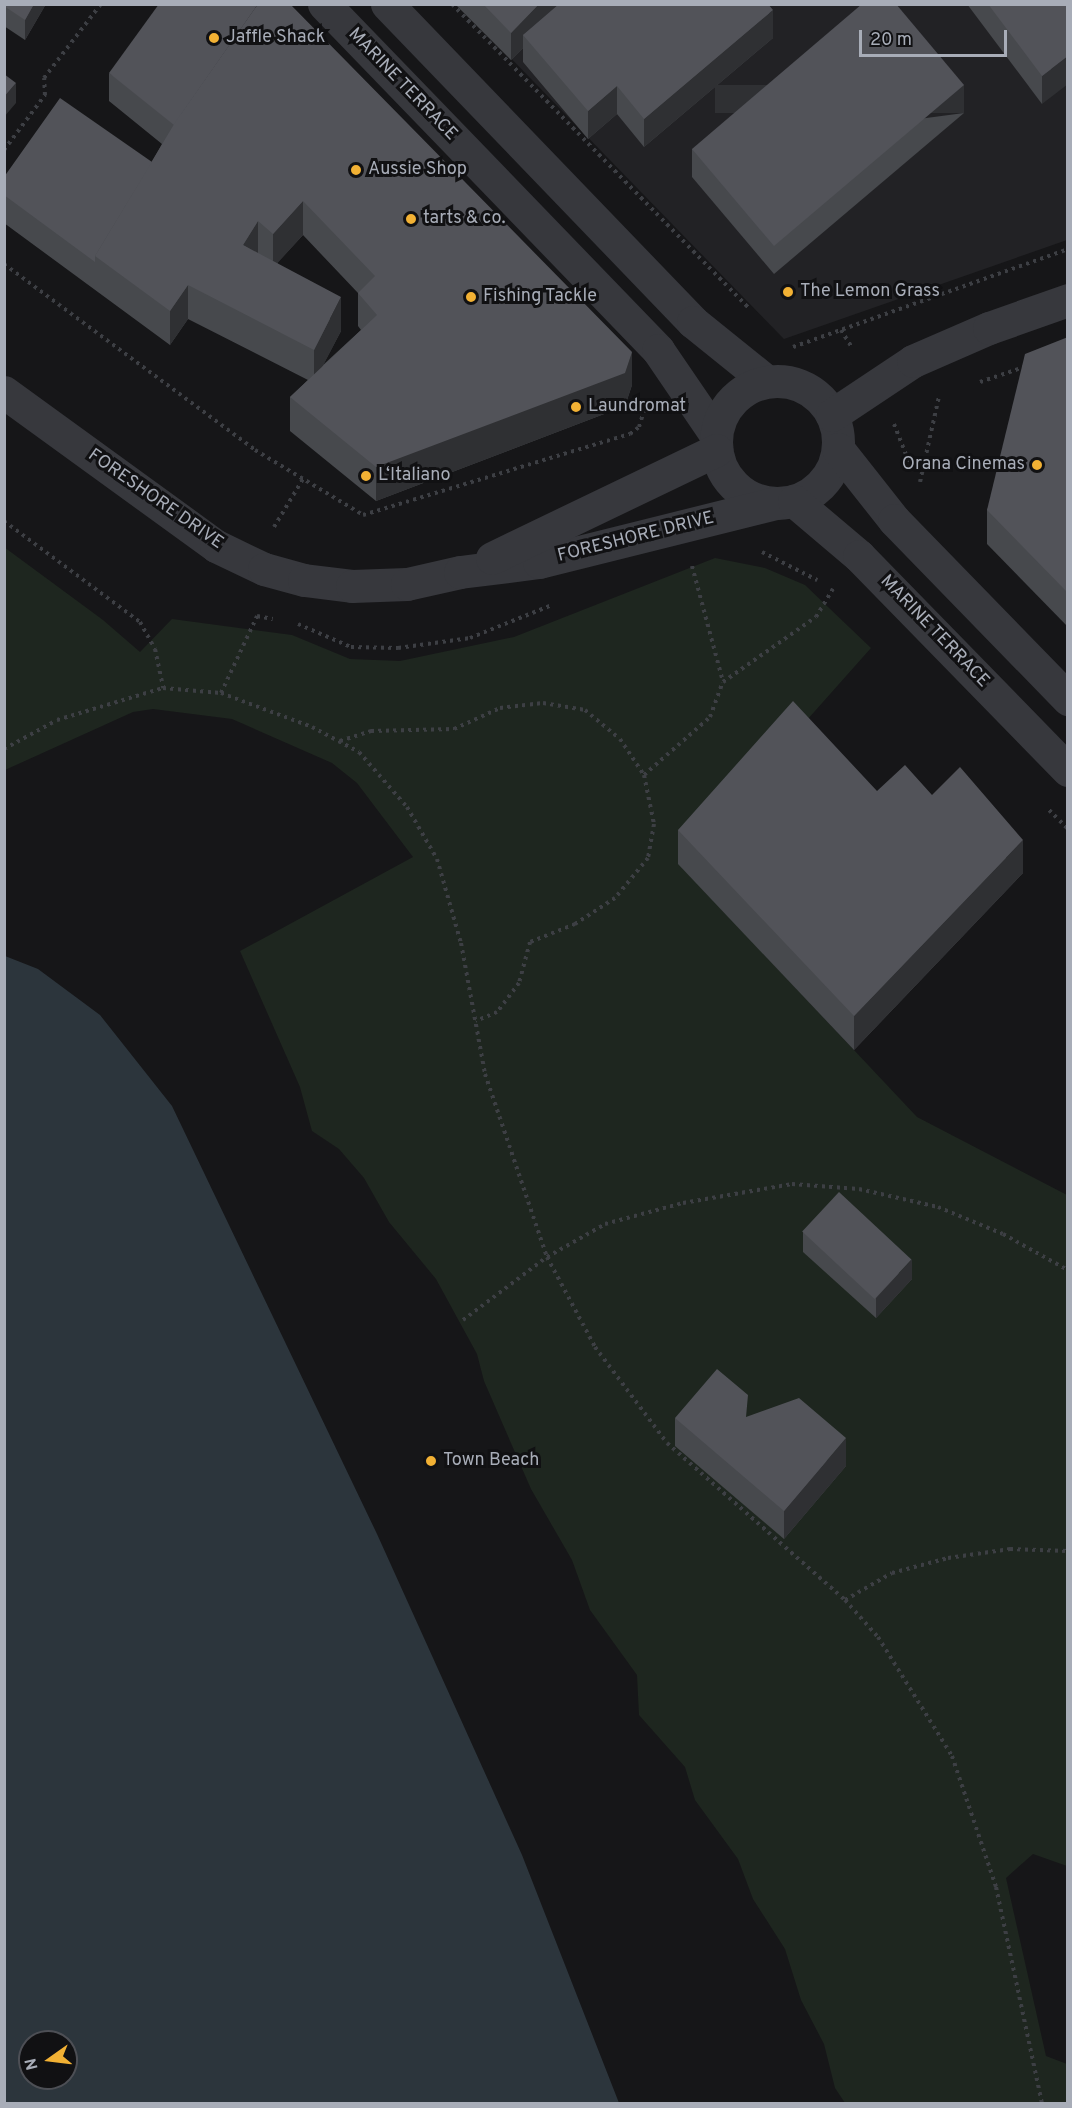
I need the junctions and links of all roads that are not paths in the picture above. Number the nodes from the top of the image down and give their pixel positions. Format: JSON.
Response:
{"nodes":[{"id":1,"x":324,"y":4,"type":"edge"},
{"id":2,"x":387,"y":4,"type":"edge"},
{"id":3,"x":1068,"y":300,"type":"edge"},
{"id":4,"x":766,"y":381,"type":"junction"},
{"id":5,"x":4,"y":392,"type":"edge"},
{"id":6,"x":832,"y":415,"type":"junction"},
{"id":7,"x":716,"y":443,"type":"junction"},
{"id":8,"x":838,"y":449,"type":"junction"},
{"id":9,"x":785,"y":502,"type":"junction"},
{"id":10,"x":460,"y":572,"type":"junction"},
{"id":11,"x":1068,"y":699,"type":"edge"},
{"id":12,"x":1068,"y":770,"type":"edge"}],
"edges":[{"from":1,"to":7,"type":"street","name":"MARINE TERRACE"},
{"from":2,"to":4,"type":"street"},
{"from":3,"to":6,"type":"street"},
{"from":4,"to":6,"type":"street"},
{"from":4,"to":7,"type":"street"},
{"from":5,"to":10,"type":"street","name":"FORESHORE DRIVE"},
{"from":6,"to":8,"type":"street"},
{"from":7,"to":9,"type":"street"},
{"from":7,"to":10,"type":"street","name":"FORESHORE DRIVE"},
{"from":8,"to":9,"type":"street"},
{"from":8,"to":11,"type":"street"},
{"from":9,"to":10,"type":"street","name":"FORESHORE DRIVE"},
{"from":9,"to":12,"type":"street","name":"MARINE TERRACE"}]}
